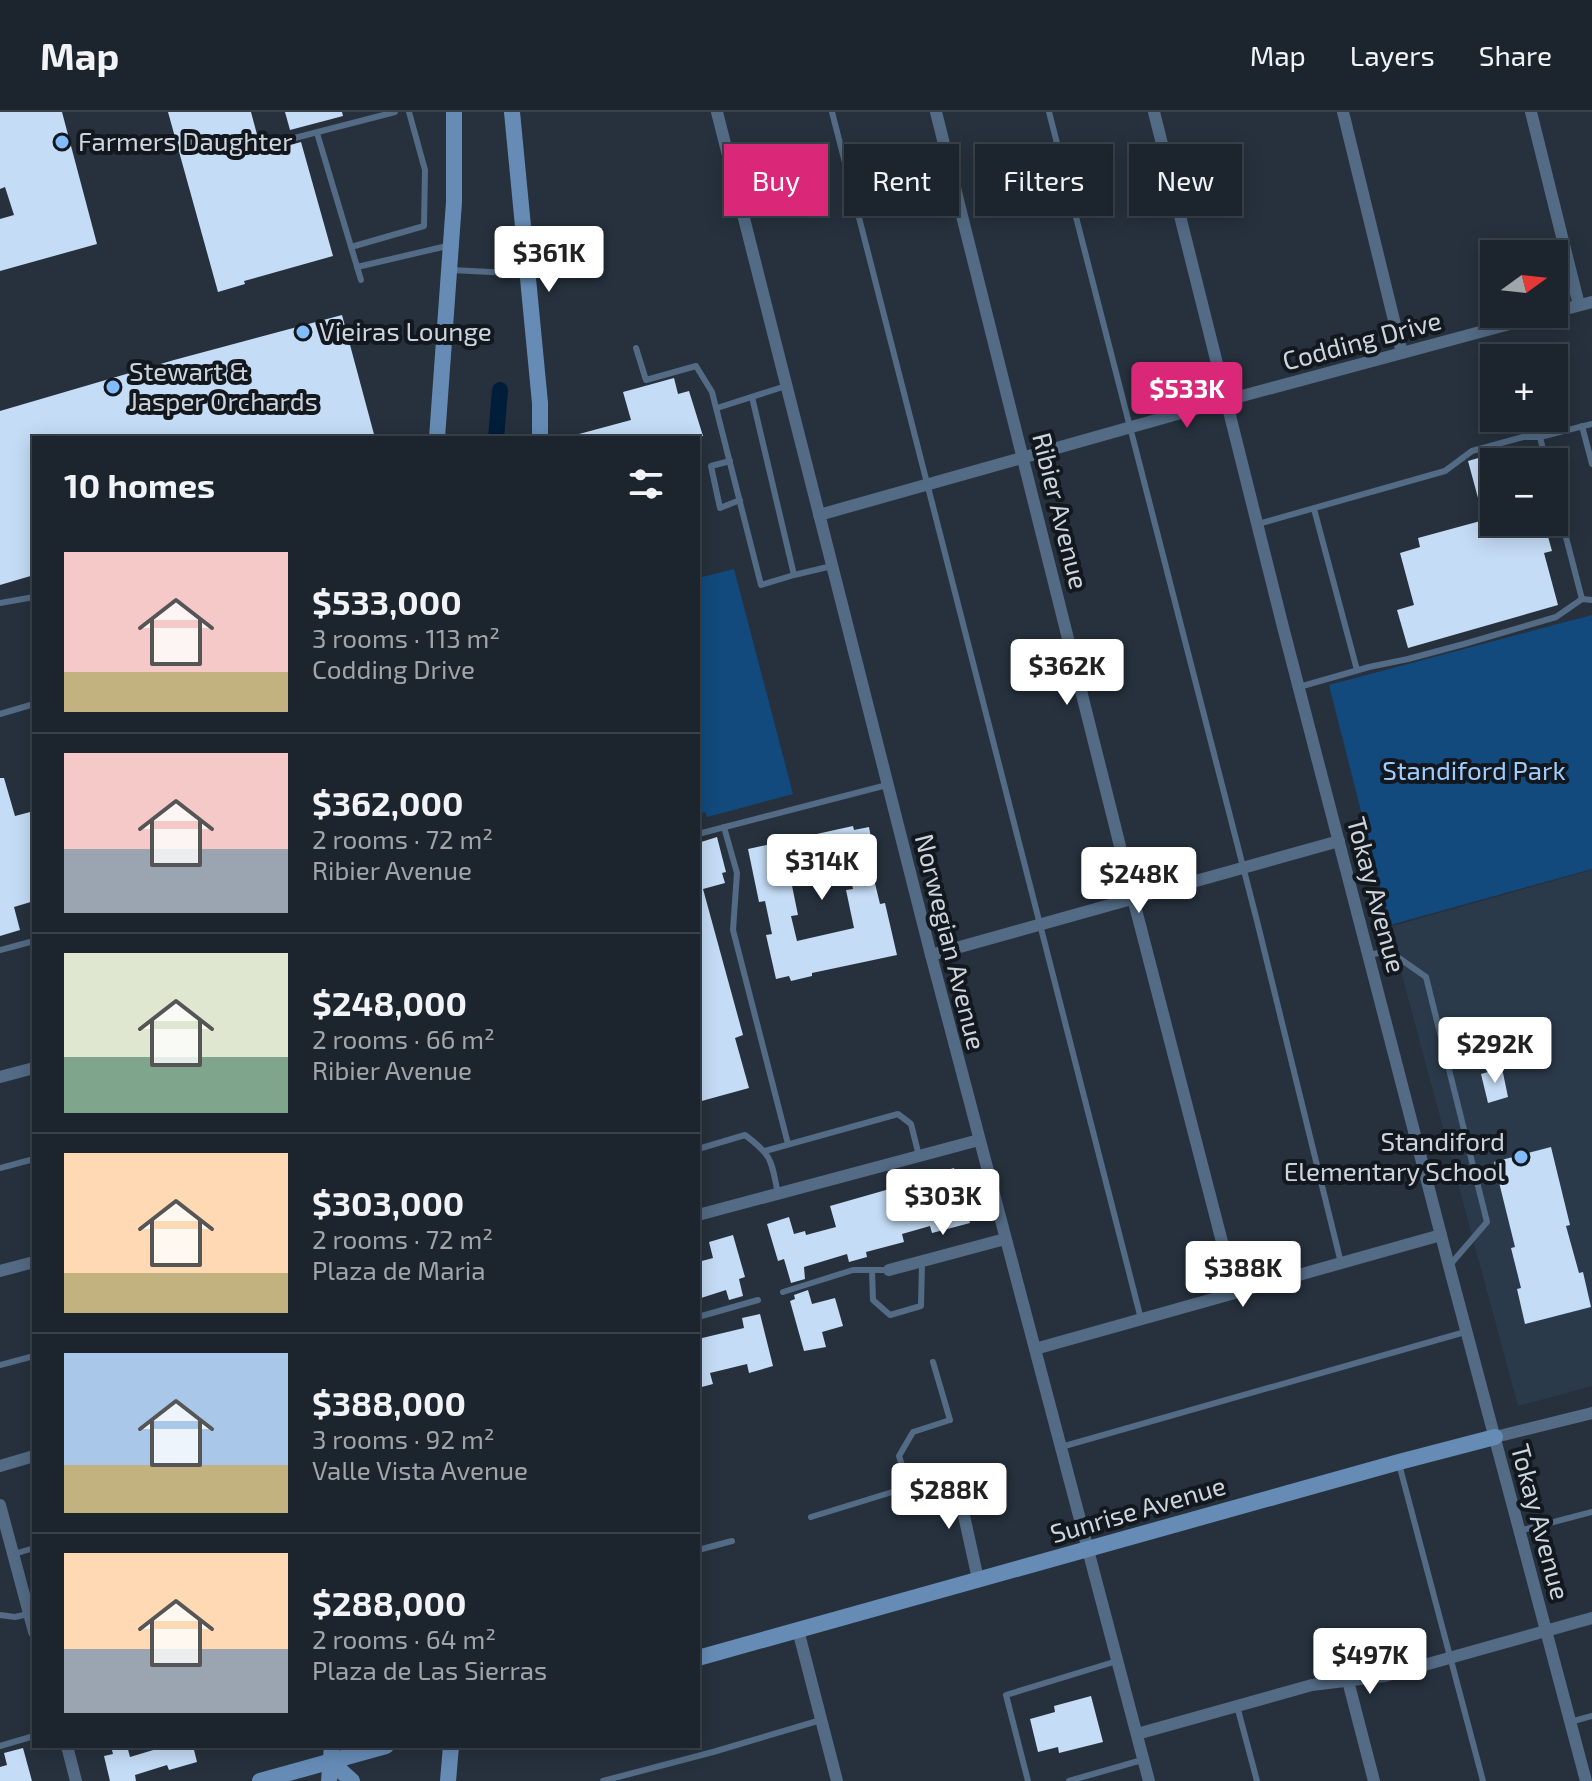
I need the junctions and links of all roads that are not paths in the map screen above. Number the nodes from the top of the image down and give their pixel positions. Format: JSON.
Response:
{"nodes":[{"id":1,"x":395,"y":112,"type":"edge"},
{"id":2,"x":409,"y":112,"type":"edge"},
{"id":3,"x":454,"y":112,"type":"edge"},
{"id":4,"x":512,"y":112,"type":"edge"},
{"id":5,"x":717,"y":112,"type":"edge"},
{"id":6,"x":832,"y":112,"type":"edge"},
{"id":7,"x":936,"y":112,"type":"edge"},
{"id":8,"x":1049,"y":112,"type":"edge"},
{"id":9,"x":1154,"y":112,"type":"edge"},
{"id":10,"x":1343,"y":112,"type":"edge"},
{"id":11,"x":1531,"y":112,"type":"edge"},
{"id":12,"x":317,"y":133,"type":"junction"},
{"id":13,"x":279,"y":142,"type":"dead end"},
{"id":14,"x":451,"y":246,"type":"junction"},
{"id":15,"x":351,"y":247,"type":"junction"},
{"id":16,"x":357,"y":267,"type":"junction"},
{"id":17,"x":449,"y":270,"type":"junction"},
{"id":18,"x":527,"y":274,"type":"junction"},
{"id":19,"x":361,"y":280,"type":"dead end"},
{"id":20,"x":1586,"y":304,"type":"edge"},
{"id":21,"x":1495,"y":328,"type":"edge"},
{"id":22,"x":636,"y":348,"type":"dead end"},
{"id":23,"x":1402,"y":353,"type":"junction"},
{"id":24,"x":786,"y":386,"type":"junction"},
{"id":25,"x":752,"y":397,"type":"junction"},
{"id":26,"x":1227,"y":400,"type":"junction"},
{"id":27,"x":717,"y":408,"type":"junction"},
{"id":28,"x":1592,"y":424,"type":"edge"},
{"id":29,"x":1582,"y":426,"type":"junction"},
{"id":30,"x":1129,"y":428,"type":"junction"},
{"id":31,"x":437,"y":436,"type":"edge"},
{"id":32,"x":540,"y":436,"type":"edge"},
{"id":33,"x":1540,"y":437,"type":"junction"},
{"id":34,"x":1543,"y":448,"type":"edge"},
{"id":35,"x":1024,"y":458,"type":"junction"},
{"id":36,"x":730,"y":461,"type":"junction"},
{"id":37,"x":1592,"y":464,"type":"edge"},
{"id":38,"x":926,"y":485,"type":"junction"},
{"id":39,"x":740,"y":500,"type":"junction"},
{"id":40,"x":1314,"y":509,"type":"junction"},
{"id":41,"x":819,"y":515,"type":"junction"},
{"id":42,"x":1258,"y":524,"type":"junction"},
{"id":43,"x":1566,"y":536,"type":"edge"},
{"id":44,"x":832,"y":566,"type":"junction"},
{"id":45,"x":794,"y":575,"type":"junction"},
{"id":46,"x":32,"y":597,"type":"edge"},
{"id":47,"x":1582,"y":599,"type":"junction"},
{"id":48,"x":1592,"y":600,"type":"edge"},
{"id":49,"x":0,"y":603,"type":"edge"},
{"id":50,"x":1357,"y":670,"type":"junction"},
{"id":51,"x":1299,"y":687,"type":"junction"},
{"id":52,"x":32,"y":705,"type":"edge"},
{"id":53,"x":0,"y":714,"type":"edge"},
{"id":54,"x":887,"y":785,"type":"junction"},
{"id":55,"x":724,"y":827,"type":"junction"},
{"id":56,"x":700,"y":833,"type":"edge"},
{"id":57,"x":1339,"y":841,"type":"junction"},
{"id":58,"x":1243,"y":867,"type":"junction"},
{"id":59,"x":1133,"y":898,"type":"junction"},
{"id":60,"x":1040,"y":924,"type":"junction"},
{"id":61,"x":32,"y":942,"type":"edge"},
{"id":62,"x":0,"y":950,"type":"edge"},
{"id":63,"x":931,"y":955,"type":"junction"},
{"id":64,"x":1368,"y":955,"type":"junction"},
{"id":65,"x":32,"y":1069,"type":"edge"},
{"id":66,"x":0,"y":1077,"type":"edge"},
{"id":67,"x":979,"y":1140,"type":"junction"},
{"id":68,"x":788,"y":1144,"type":"junction"},
{"id":69,"x":700,"y":1148,"type":"edge"},
{"id":70,"x":765,"y":1151,"type":"junction"},
{"id":71,"x":919,"y":1156,"type":"junction"},
{"id":72,"x":32,"y":1160,"type":"edge"},
{"id":73,"x":0,"y":1168,"type":"edge"},
{"id":74,"x":778,"y":1194,"type":"junction"},
{"id":75,"x":700,"y":1214,"type":"edge"},
{"id":76,"x":1441,"y":1235,"type":"junction"},
{"id":77,"x":1005,"y":1239,"type":"junction"},
{"id":78,"x":922,"y":1261,"type":"junction"},
{"id":79,"x":32,"y":1263,"type":"edge"},
{"id":80,"x":1341,"y":1263,"type":"junction"},
{"id":81,"x":1449,"y":1266,"type":"junction"},
{"id":82,"x":872,"y":1270,"type":"junction"},
{"id":83,"x":889,"y":1270,"type":"joint"},
{"id":84,"x":0,"y":1271,"type":"edge"},
{"id":85,"x":783,"y":1292,"type":"dead end"},
{"id":86,"x":1235,"y":1292,"type":"junction"},
{"id":87,"x":758,"y":1300,"type":"dead end"},
{"id":88,"x":700,"y":1316,"type":"edge"},
{"id":89,"x":1141,"y":1319,"type":"junction"},
{"id":90,"x":1467,"y":1331,"type":"junction"},
{"id":91,"x":1035,"y":1349,"type":"junction"},
{"id":92,"x":32,"y":1357,"type":"edge"},
{"id":93,"x":933,"y":1362,"type":"dead end"},
{"id":94,"x":0,"y":1365,"type":"edge"},
{"id":95,"x":1592,"y":1413,"type":"edge"},
{"id":96,"x":1495,"y":1437,"type":"junction"},
{"id":97,"x":1061,"y":1447,"type":"junction"},
{"id":98,"x":32,"y":1457,"type":"edge"},
{"id":99,"x":1399,"y":1462,"type":"junction"},
{"id":100,"x":0,"y":1466,"type":"edge"},
{"id":101,"x":951,"y":1474,"type":"joint"},
{"id":102,"x":909,"y":1487,"type":"junction"},
{"id":103,"x":0,"y":1505,"type":"edge"},
{"id":104,"x":1592,"y":1512,"type":"edge"},
{"id":105,"x":811,"y":1517,"type":"dead end"},
{"id":106,"x":1519,"y":1531,"type":"junction"},
{"id":107,"x":732,"y":1541,"type":"dead end"},
{"id":108,"x":32,"y":1549,"type":"edge"},
{"id":109,"x":700,"y":1549,"type":"edge"},
{"id":110,"x":1087,"y":1549,"type":"junction"},
{"id":111,"x":12,"y":1554,"type":"junction"},
{"id":112,"x":978,"y":1579,"type":"junction"},
{"id":113,"x":29,"y":1614,"type":"junction"},
{"id":114,"x":0,"y":1615,"type":"edge"},
{"id":115,"x":1592,"y":1618,"type":"edge"},
{"id":116,"x":32,"y":1625,"type":"edge"},
{"id":117,"x":798,"y":1630,"type":"junction"},
{"id":118,"x":1546,"y":1631,"type":"junction"},
{"id":119,"x":700,"y":1657,"type":"edge"},
{"id":120,"x":1452,"y":1657,"type":"junction"},
{"id":121,"x":1117,"y":1661,"type":"junction"},
{"id":122,"x":1348,"y":1681,"type":"junction"},
{"id":123,"x":1237,"y":1706,"type":"junction"},
{"id":124,"x":1592,"y":1716,"type":"edge"},
{"id":125,"x":821,"y":1720,"type":"junction"},
{"id":126,"x":1570,"y":1722,"type":"junction"},
{"id":127,"x":1137,"y":1734,"type":"junction"},
{"id":128,"x":32,"y":1737,"type":"edge"},
{"id":129,"x":0,"y":1746,"type":"edge"},
{"id":130,"x":68,"y":1748,"type":"edge"},
{"id":131,"x":370,"y":1748,"type":"edge"},
{"id":132,"x":451,"y":1748,"type":"edge"},
{"id":133,"x":331,"y":1753,"type":"edge"},
{"id":134,"x":1143,"y":1760,"type":"junction"},
{"id":135,"x":76,"y":1781,"type":"edge"},
{"id":136,"x":260,"y":1781,"type":"edge"},
{"id":137,"x":329,"y":1781,"type":"edge"},
{"id":138,"x":352,"y":1781,"type":"edge"},
{"id":139,"x":448,"y":1781,"type":"edge"},
{"id":140,"x":603,"y":1781,"type":"edge"},
{"id":141,"x":837,"y":1781,"type":"edge"},
{"id":142,"x":1028,"y":1781,"type":"edge"},
{"id":143,"x":1069,"y":1781,"type":"edge"},
{"id":144,"x":1149,"y":1781,"type":"edge"},
{"id":145,"x":1257,"y":1781,"type":"edge"},
{"id":146,"x":1374,"y":1781,"type":"edge"},
{"id":147,"x":1483,"y":1781,"type":"edge"},
{"id":148,"x":1586,"y":1781,"type":"edge"}],
"edges":[{"from":1,"to":12,"type":"lane"},
{"from":2,"to":15,"type":"lane"},
{"from":3,"to":14,"type":"street"},
{"from":4,"to":18,"type":"street"},
{"from":5,"to":24,"type":"street","name":"Norwegian Avenue"},
{"from":6,"to":38,"type":"lane"},
{"from":7,"to":35,"type":"street","name":"Ribier Avenue"},
{"from":8,"to":30,"type":"lane"},
{"from":9,"to":26,"type":"street","name":"Tokay Avenue"},
{"from":10,"to":23,"type":"street"},
{"from":11,"to":20,"type":"street"},
{"from":12,"to":13,"type":"lane"},
{"from":12,"to":15,"type":"lane"},
{"from":14,"to":16,"type":"lane"},
{"from":14,"to":17,"type":"street"},
{"from":15,"to":16,"type":"lane"},
{"from":16,"to":19,"type":"lane"},
{"from":17,"to":18,"type":"lane"},
{"from":17,"to":31,"type":"street"},
{"from":18,"to":32,"type":"street"},
{"from":21,"to":23,"type":"street","name":"Codding Drive"},
{"from":22,"to":27,"type":"lane"},
{"from":23,"to":26,"type":"street","name":"Codding Drive"},
{"from":24,"to":25,"type":"lane"},
{"from":24,"to":41,"type":"street","name":"Norwegian Avenue"},
{"from":25,"to":27,"type":"lane"},
{"from":25,"to":45,"type":"lane"},
{"from":26,"to":30,"type":"street","name":"Codding Drive"},
{"from":26,"to":42,"type":"street","name":"Tokay Avenue"},
{"from":27,"to":36,"type":"lane"},
{"from":28,"to":29,"type":"lane"},
{"from":29,"to":33,"type":"lane"},
{"from":29,"to":37,"type":"lane"},
{"from":30,"to":35,"type":"street","name":"Codding Drive"},
{"from":30,"to":58,"type":"lane"},
{"from":33,"to":34,"type":"lane"},
{"from":33,"to":40,"type":"lane"},
{"from":35,"to":38,"type":"street","name":"Codding Drive"},
{"from":35,"to":59,"type":"street","name":"Ribier Avenue"},
{"from":36,"to":39,"type":"lane"},
{"from":36,"to":39,"type":"lane"},
{"from":38,"to":41,"type":"street","name":"Codding Drive"},
{"from":38,"to":60,"type":"lane"},
{"from":39,"to":45,"type":"lane"},
{"from":40,"to":42,"type":"lane"},
{"from":40,"to":50,"type":"lane"},
{"from":41,"to":44,"type":"street","name":"Norwegian Avenue"},
{"from":42,"to":51,"type":"street","name":"Tokay Avenue"},
{"from":43,"to":47,"type":"lane"},
{"from":44,"to":45,"type":"lane"},
{"from":44,"to":54,"type":"street","name":"Norwegian Avenue"},
{"from":46,"to":49,"type":"lane"},
{"from":47,"to":48,"type":"lane"},
{"from":47,"to":50,"type":"lane"},
{"from":50,"to":51,"type":"lane"},
{"from":51,"to":57,"type":"street","name":"Tokay Avenue"},
{"from":52,"to":53,"type":"lane"},
{"from":54,"to":55,"type":"lane"},
{"from":54,"to":63,"type":"street","name":"Norwegian Avenue"},
{"from":55,"to":56,"type":"lane"},
{"from":55,"to":68,"type":"lane"},
{"from":57,"to":58,"type":"street"},
{"from":57,"to":64,"type":"street","name":"Tokay Avenue"},
{"from":58,"to":59,"type":"street"},
{"from":58,"to":80,"type":"lane"},
{"from":59,"to":60,"type":"street"},
{"from":59,"to":86,"type":"street","name":"Ribier Avenue"},
{"from":60,"to":63,"type":"street"},
{"from":60,"to":89,"type":"lane"},
{"from":61,"to":62,"type":"lane"},
{"from":63,"to":67,"type":"street","name":"Norwegian Avenue"},
{"from":64,"to":76,"type":"street","name":"Tokay Avenue"},
{"from":64,"to":81,"type":"lane"},
{"from":65,"to":66,"type":"street"},
{"from":67,"to":71,"type":"street"},
{"from":67,"to":77,"type":"street","name":"Norwegian Avenue"},
{"from":68,"to":70,"type":"lane"},
{"from":68,"to":71,"type":"lane"},
{"from":69,"to":70,"type":"lane"},
{"from":70,"to":74,"type":"lane"},
{"from":71,"to":74,"type":"street"},
{"from":72,"to":73,"type":"lane"},
{"from":74,"to":75,"type":"street"},
{"from":76,"to":80,"type":"street"},
{"from":76,"to":81,"type":"street","name":"Tokay Avenue"},
{"from":77,"to":78,"type":"street"},
{"from":77,"to":91,"type":"street","name":"Norwegian Avenue"},
{"from":78,"to":82,"type":"lane"},
{"from":78,"to":83,"type":"street"},
{"from":79,"to":84,"type":"street"},
{"from":80,"to":86,"type":"street"},
{"from":81,"to":90,"type":"street","name":"Tokay Avenue"},
{"from":82,"to":83,"type":"lane"},
{"from":82,"to":85,"type":"lane"},
{"from":86,"to":89,"type":"street"},
{"from":87,"to":88,"type":"lane"},
{"from":89,"to":91,"type":"street"},
{"from":90,"to":96,"type":"street","name":"Tokay Avenue"},
{"from":90,"to":97,"type":"lane"},
{"from":91,"to":97,"type":"street","name":"Norwegian Avenue"},
{"from":92,"to":94,"type":"lane"},
{"from":93,"to":102,"type":"lane"},
{"from":95,"to":96,"type":"street","name":"Sunrise Avenue"},
{"from":96,"to":99,"type":"street","name":"Sunrise Avenue"},
{"from":96,"to":106,"type":"street","name":"Tokay Avenue"},
{"from":97,"to":110,"type":"street","name":"Norwegian Avenue"},
{"from":98,"to":100,"type":"street"},
{"from":99,"to":110,"type":"street","name":"Sunrise Avenue"},
{"from":99,"to":120,"type":"lane"},
{"from":101,"to":102,"type":"lane"},
{"from":101,"to":112,"type":"street"},
{"from":102,"to":105,"type":"lane"},
{"from":103,"to":111,"type":"street"},
{"from":104,"to":106,"type":"lane"},
{"from":106,"to":118,"type":"street","name":"Tokay Avenue"},
{"from":107,"to":109,"type":"lane"},
{"from":108,"to":111,"type":"lane"},
{"from":110,"to":112,"type":"street","name":"Sunrise Avenue"},
{"from":110,"to":121,"type":"street","name":"Norwegian Avenue"},
{"from":111,"to":113,"type":"street"},
{"from":112,"to":117,"type":"street","name":"Sunrise Avenue"},
{"from":113,"to":114,"type":"lane"},
{"from":113,"to":116,"type":"street"},
{"from":115,"to":118,"type":"street"},
{"from":117,"to":119,"type":"street","name":"Sunrise Avenue"},
{"from":117,"to":125,"type":"street"},
{"from":118,"to":120,"type":"street"},
{"from":118,"to":126,"type":"street","name":"Tokay Avenue"},
{"from":120,"to":122,"type":"street"},
{"from":120,"to":147,"type":"lane"},
{"from":121,"to":127,"type":"street","name":"Norwegian Avenue"},
{"from":121,"to":142,"type":"lane"},
{"from":122,"to":123,"type":"street"},
{"from":122,"to":146,"type":"street"},
{"from":123,"to":127,"type":"street"},
{"from":123,"to":145,"type":"lane"},
{"from":124,"to":126,"type":"lane"},
{"from":125,"to":140,"type":"lane"},
{"from":125,"to":141,"type":"street"},
{"from":126,"to":148,"type":"street","name":"Tokay Avenue"},
{"from":127,"to":134,"type":"street","name":"Norwegian Avenue"},
{"from":128,"to":129,"type":"lane"},
{"from":130,"to":135,"type":"street"},
{"from":131,"to":133,"type":"street"},
{"from":132,"to":139,"type":"street"},
{"from":133,"to":136,"type":"street"},
{"from":133,"to":137,"type":"street"},
{"from":133,"to":138,"type":"street"},
{"from":134,"to":143,"type":"lane"},
{"from":134,"to":144,"type":"street","name":"Norwegian Avenue"}]}
